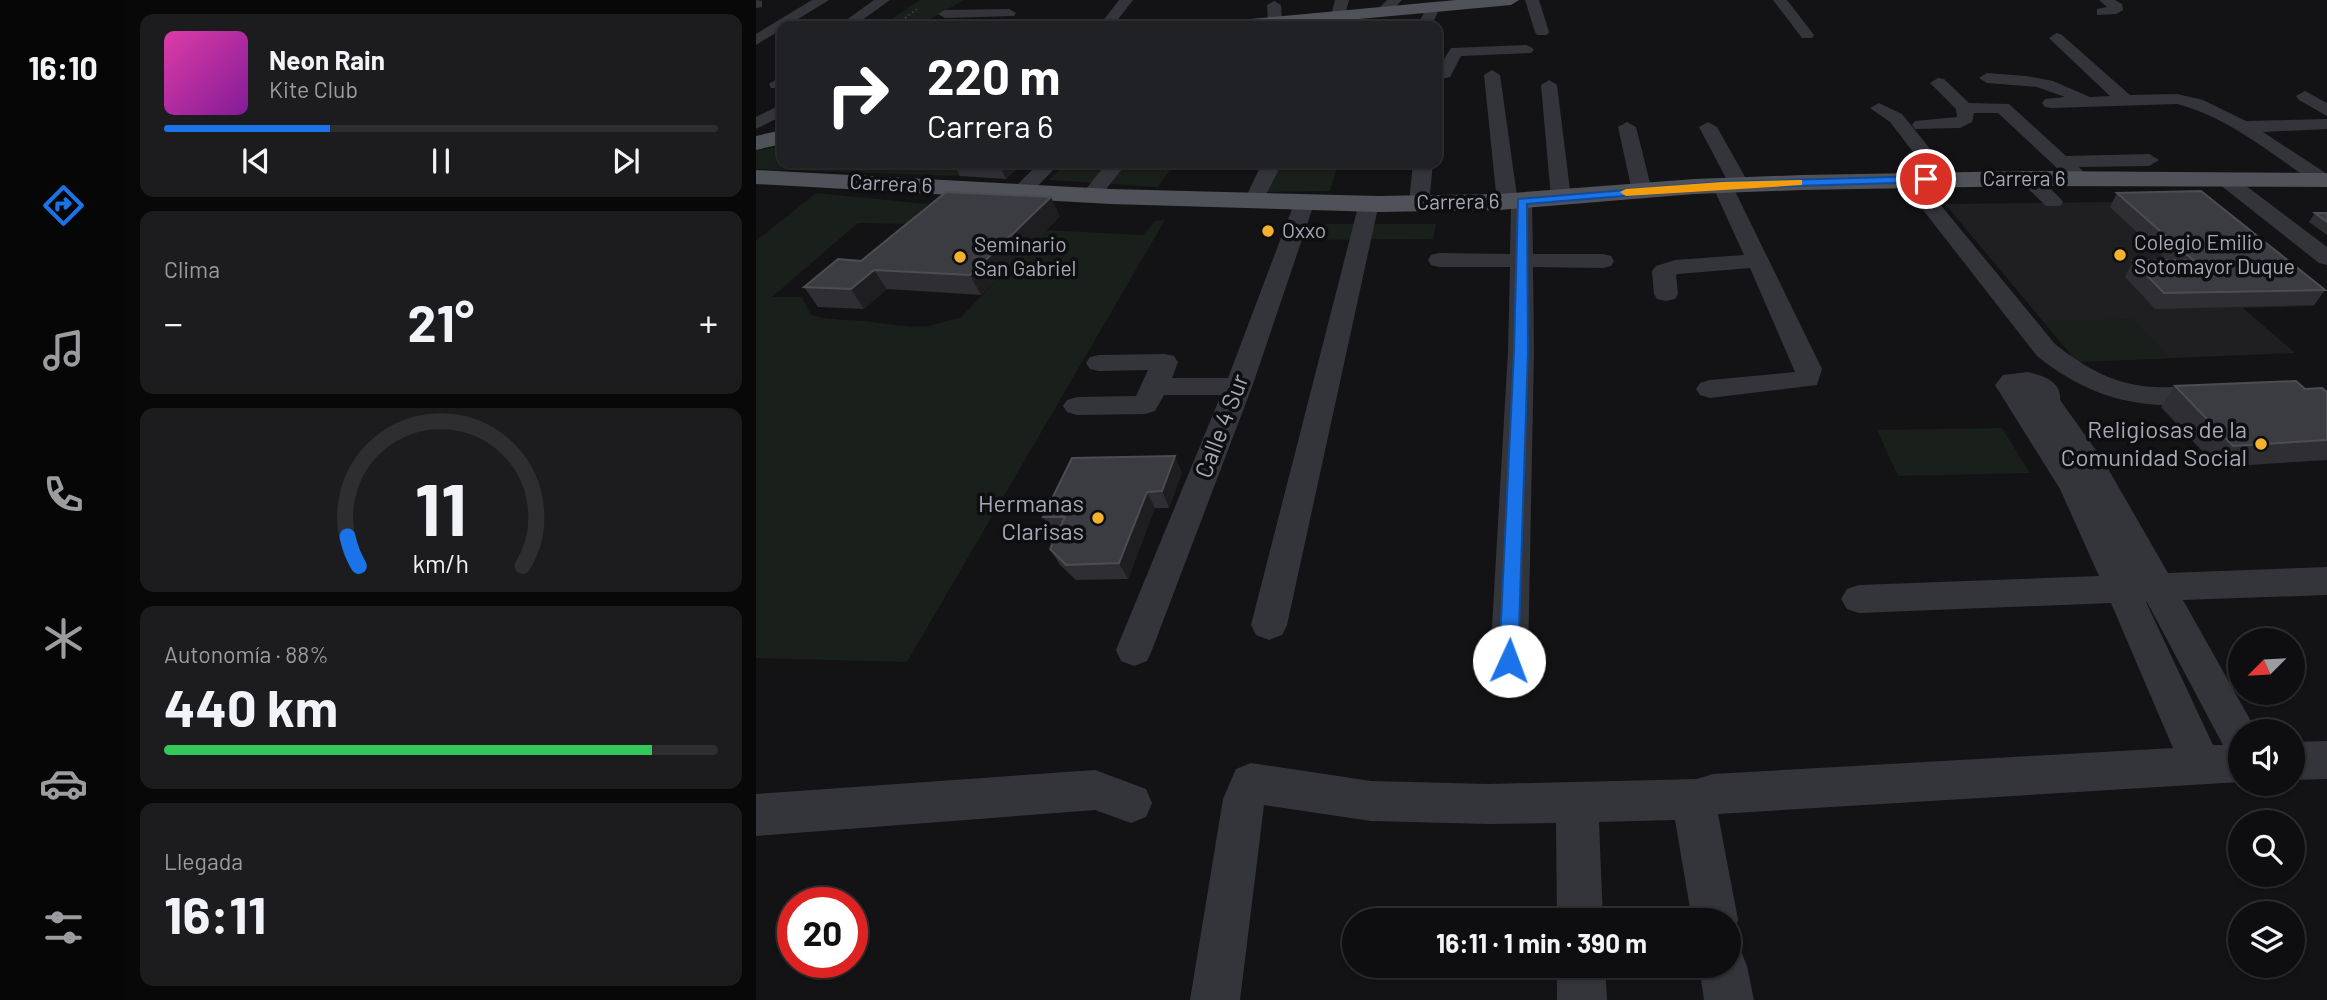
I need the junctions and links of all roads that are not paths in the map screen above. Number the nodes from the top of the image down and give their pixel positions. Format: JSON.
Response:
{"nodes":[{"id":1,"x":822,"y":0,"type":"edge"},
{"id":2,"x":883,"y":0,"type":"edge"},
{"id":3,"x":970,"y":0,"type":"edge"},
{"id":4,"x":1126,"y":0,"type":"edge"},
{"id":5,"x":1511,"y":0,"type":"edge"},
{"id":6,"x":1532,"y":0,"type":"edge"},
{"id":7,"x":1780,"y":0,"type":"edge"},
{"id":8,"x":1458,"y":2,"type":"edge"},
{"id":9,"x":1478,"y":2,"type":"junction"},
{"id":10,"x":1389,"y":5,"type":"edge"},
{"id":11,"x":1427,"y":8,"type":"junction"},
{"id":12,"x":1009,"y":13,"type":"dead end"},
{"id":13,"x":1338,"y":14,"type":"edge"},
{"id":14,"x":787,"y":21,"type":"edge"},
{"id":15,"x":852,"y":21,"type":"edge"},
{"id":16,"x":1110,"y":21,"type":"edge"},
{"id":17,"x":1246,"y":21,"type":"edge"},
{"id":18,"x":1425,"y":21,"type":"edge"},
{"id":19,"x":777,"y":27,"type":"edge"},
{"id":20,"x":1542,"y":33,"type":"dead end"},
{"id":21,"x":1807,"y":35,"type":"dead end"},
{"id":22,"x":2057,"y":38,"type":"dead end"},
{"id":23,"x":756,"y":40,"type":"edge"},
{"id":24,"x":777,"y":40,"type":"edge"},
{"id":25,"x":1525,"y":50,"type":"dead end"},
{"id":26,"x":1442,"y":74,"type":"edge"},
{"id":27,"x":1492,"y":75,"type":"dead end"},
{"id":28,"x":1987,"y":78,"type":"dead end"},
{"id":29,"x":1938,"y":83,"type":"dead end"},
{"id":30,"x":1549,"y":85,"type":"dead end"},
{"id":31,"x":2305,"y":96,"type":"dead end"},
{"id":32,"x":2127,"y":102,"type":"junction"},
{"id":33,"x":2052,"y":103,"type":"dead end"},
{"id":34,"x":2089,"y":103,"type":"junction"},
{"id":35,"x":1879,"y":108,"type":"dead end"},
{"id":36,"x":1964,"y":108,"type":"junction"},
{"id":37,"x":2327,"y":111,"type":"edge"},
{"id":38,"x":777,"y":112,"type":"edge"},
{"id":39,"x":756,"y":124,"type":"edge"},
{"id":40,"x":2327,"y":124,"type":"edge"},
{"id":41,"x":1921,"y":125,"type":"dead end"},
{"id":42,"x":1628,"y":127,"type":"dead end"},
{"id":43,"x":1708,"y":127,"type":"dead end"},
{"id":44,"x":2243,"y":127,"type":"junction"},
{"id":45,"x":777,"y":138,"type":"edge"},
{"id":46,"x":756,"y":143,"type":"edge"},
{"id":47,"x":2149,"y":160,"type":"dead end"},
{"id":48,"x":1045,"y":168,"type":"edge"},
{"id":49,"x":1113,"y":168,"type":"edge"},
{"id":50,"x":1270,"y":168,"type":"edge"},
{"id":51,"x":1422,"y":168,"type":"edge"},
{"id":52,"x":2072,"y":171,"type":"junction"},
{"id":53,"x":756,"y":177,"type":"edge"},
{"id":54,"x":1944,"y":179,"type":"junction"},
{"id":55,"x":2029,"y":179,"type":"junction"},
{"id":56,"x":1900,"y":180,"type":"junction"},
{"id":57,"x":2226,"y":180,"type":"junction"},
{"id":58,"x":2325,"y":180,"type":"edge"},
{"id":59,"x":1731,"y":185,"type":"junction"},
{"id":60,"x":965,"y":188,"type":"junction"},
{"id":61,"x":1023,"y":191,"type":"junction"},
{"id":62,"x":1642,"y":191,"type":"junction"},
{"id":63,"x":1091,"y":195,"type":"junction"},
{"id":64,"x":1561,"y":198,"type":"junction"},
{"id":65,"x":1254,"y":201,"type":"junction"},
{"id":66,"x":1305,"y":201,"type":"junction"},
{"id":67,"x":2053,"y":202,"type":"dead end"},
{"id":68,"x":1369,"y":203,"type":"junction"},
{"id":69,"x":1419,"y":203,"type":"junction"},
{"id":70,"x":939,"y":212,"type":"edge"},
{"id":71,"x":1519,"y":225,"type":"junction"},
{"id":72,"x":1439,"y":251,"type":"dead end"},
{"id":73,"x":1599,"y":251,"type":"dead end"},
{"id":74,"x":2327,"y":258,"type":"edge"},
{"id":75,"x":1758,"y":261,"type":"junction"},
{"id":76,"x":1666,"y":294,"type":"dead end"},
{"id":77,"x":1099,"y":363,"type":"dead end"},
{"id":78,"x":1154,"y":386,"type":"junction"},
{"id":79,"x":1238,"y":387,"type":"junction"},
{"id":80,"x":1710,"y":389,"type":"dead end"},
{"id":81,"x":2199,"y":396,"type":"edge"},
{"id":82,"x":1077,"y":405,"type":"dead end"},
{"id":83,"x":2112,"y":531,"type":"junction"},
{"id":84,"x":2327,"y":581,"type":"edge"},
{"id":85,"x":2156,"y":586,"type":"junction"},
{"id":86,"x":2120,"y":589,"type":"junction"},
{"id":87,"x":1858,"y":599,"type":"dead end"},
{"id":88,"x":1269,"y":625,"type":"dead end"},
{"id":89,"x":1134,"y":650,"type":"dead end"},
{"id":90,"x":1509,"y":661,"type":"dead end"},
{"id":91,"x":2181,"y":717,"type":"junction"},
{"id":92,"x":2231,"y":719,"type":"edge"},
{"id":93,"x":2228,"y":726,"type":"edge"},
{"id":94,"x":2327,"y":760,"type":"edge"},
{"id":95,"x":2305,"y":761,"type":"edge"},
{"id":96,"x":2228,"y":763,"type":"edge"},
{"id":97,"x":2200,"y":764,"type":"junction"},
{"id":98,"x":1697,"y":799,"type":"junction"},
{"id":99,"x":1577,"y":801,"type":"junction"},
{"id":100,"x":1131,"y":803,"type":"dead end"},
{"id":101,"x":756,"y":815,"type":"edge"},
{"id":102,"x":1580,"y":908,"type":"edge"},
{"id":103,"x":1713,"y":908,"type":"edge"},
{"id":104,"x":1581,"y":978,"type":"edge"},
{"id":105,"x":1725,"y":978,"type":"edge"},
{"id":106,"x":1215,"y":1000,"type":"edge"},
{"id":107,"x":1582,"y":1000,"type":"edge"},
{"id":108,"x":1729,"y":1000,"type":"edge"}],
"edges":[{"from":1,"to":14,"type":"street"},
{"from":2,"to":15,"type":"street"},
{"from":3,"to":12,"type":"street"},
{"from":4,"to":16,"type":"street"},
{"from":5,"to":9,"type":"main road"},
{"from":6,"to":20,"type":"street"},
{"from":7,"to":21,"type":"street"},
{"from":8,"to":9,"type":"main road"},
{"from":8,"to":11,"type":"main road"},
{"from":9,"to":11,"type":"street"},
{"from":10,"to":11,"type":"main road"},
{"from":10,"to":13,"type":"main road"},
{"from":11,"to":18,"type":"street"},
{"from":13,"to":17,"type":"main road"},
{"from":19,"to":23,"type":"street"},
{"from":22,"to":32,"type":"street"},
{"from":23,"to":24,"type":"street"},
{"from":25,"to":26,"type":"street"},
{"from":27,"to":71,"type":"street"},
{"from":28,"to":34,"type":"street"},
{"from":29,"to":36,"type":"street"},
{"from":30,"to":64,"type":"street"},
{"from":31,"to":37,"type":"street"},
{"from":32,"to":34,"type":"street"},
{"from":32,"to":44,"type":"street"},
{"from":33,"to":34,"type":"street"},
{"from":35,"to":54,"type":"street"},
{"from":36,"to":41,"type":"street"},
{"from":36,"to":52,"type":"street"},
{"from":38,"to":39,"type":"street"},
{"from":40,"to":44,"type":"street"},
{"from":42,"to":62,"type":"street"},
{"from":43,"to":59,"type":"street"},
{"from":44,"to":58,"type":"street"},
{"from":45,"to":46,"type":"main road"},
{"from":47,"to":52,"type":"street"},
{"from":48,"to":61,"type":"street"},
{"from":49,"to":63,"type":"street"},
{"from":50,"to":65,"type":"street"},
{"from":51,"to":69,"type":"street"},
{"from":52,"to":55,"type":"main road","name":"Carrera 6"},
{"from":52,"to":57,"type":"main road","name":"Carrera 6"},
{"from":53,"to":60,"type":"main road","name":"Carrera 6"},
{"from":54,"to":55,"type":"main road","name":"Carrera 6"},
{"from":54,"to":56,"type":"main road","name":"Carrera 6"},
{"from":55,"to":67,"type":"street"},
{"from":56,"to":59,"type":"main road","name":"Carrera 6"},
{"from":56,"to":81,"type":"street"},
{"from":56,"to":83,"type":"street"},
{"from":57,"to":58,"type":"main road","name":"Carrera 6"},
{"from":57,"to":74,"type":"street"},
{"from":59,"to":62,"type":"main road","name":"Carrera 6"},
{"from":59,"to":75,"type":"street"},
{"from":60,"to":61,"type":"main road","name":"Carrera 6"},
{"from":60,"to":70,"type":"street"},
{"from":61,"to":63,"type":"main road","name":"Carrera 6"},
{"from":62,"to":64,"type":"main road","name":"Carrera 6"},
{"from":63,"to":65,"type":"main road","name":"Carrera 6"},
{"from":64,"to":71,"type":"main road","name":"Carrera 6"},
{"from":65,"to":66,"type":"main road","name":"Carrera 6"},
{"from":66,"to":68,"type":"main road","name":"Carrera 6"},
{"from":66,"to":79,"type":"street","name":"Calle 4 Sur"},
{"from":68,"to":69,"type":"main road","name":"Carrera 6"},
{"from":68,"to":88,"type":"street"},
{"from":69,"to":71,"type":"main road","name":"Carrera 6"},
{"from":71,"to":72,"type":"street"},
{"from":71,"to":73,"type":"street"},
{"from":71,"to":90,"type":"street"},
{"from":75,"to":76,"type":"street"},
{"from":75,"to":80,"type":"street"},
{"from":77,"to":78,"type":"street"},
{"from":78,"to":79,"type":"street"},
{"from":78,"to":82,"type":"street"},
{"from":79,"to":89,"type":"street","name":"Calle 4 Sur"},
{"from":83,"to":85,"type":"street"},
{"from":83,"to":86,"type":"street"},
{"from":84,"to":85,"type":"street"},
{"from":85,"to":86,"type":"street"},
{"from":85,"to":92,"type":"street"},
{"from":86,"to":87,"type":"street"},
{"from":86,"to":91,"type":"street"},
{"from":91,"to":93,"type":"street"},
{"from":91,"to":97,"type":"street"},
{"from":94,"to":95,"type":"street"},
{"from":96,"to":97,"type":"street"},
{"from":97,"to":98,"type":"street"},
{"from":98,"to":99,"type":"street"},
{"from":98,"to":103,"type":"street"},
{"from":99,"to":102,"type":"street"},
{"from":99,"to":106,"type":"street"},
{"from":100,"to":101,"type":"street"},
{"from":104,"to":107,"type":"street"},
{"from":105,"to":108,"type":"street"}]}
